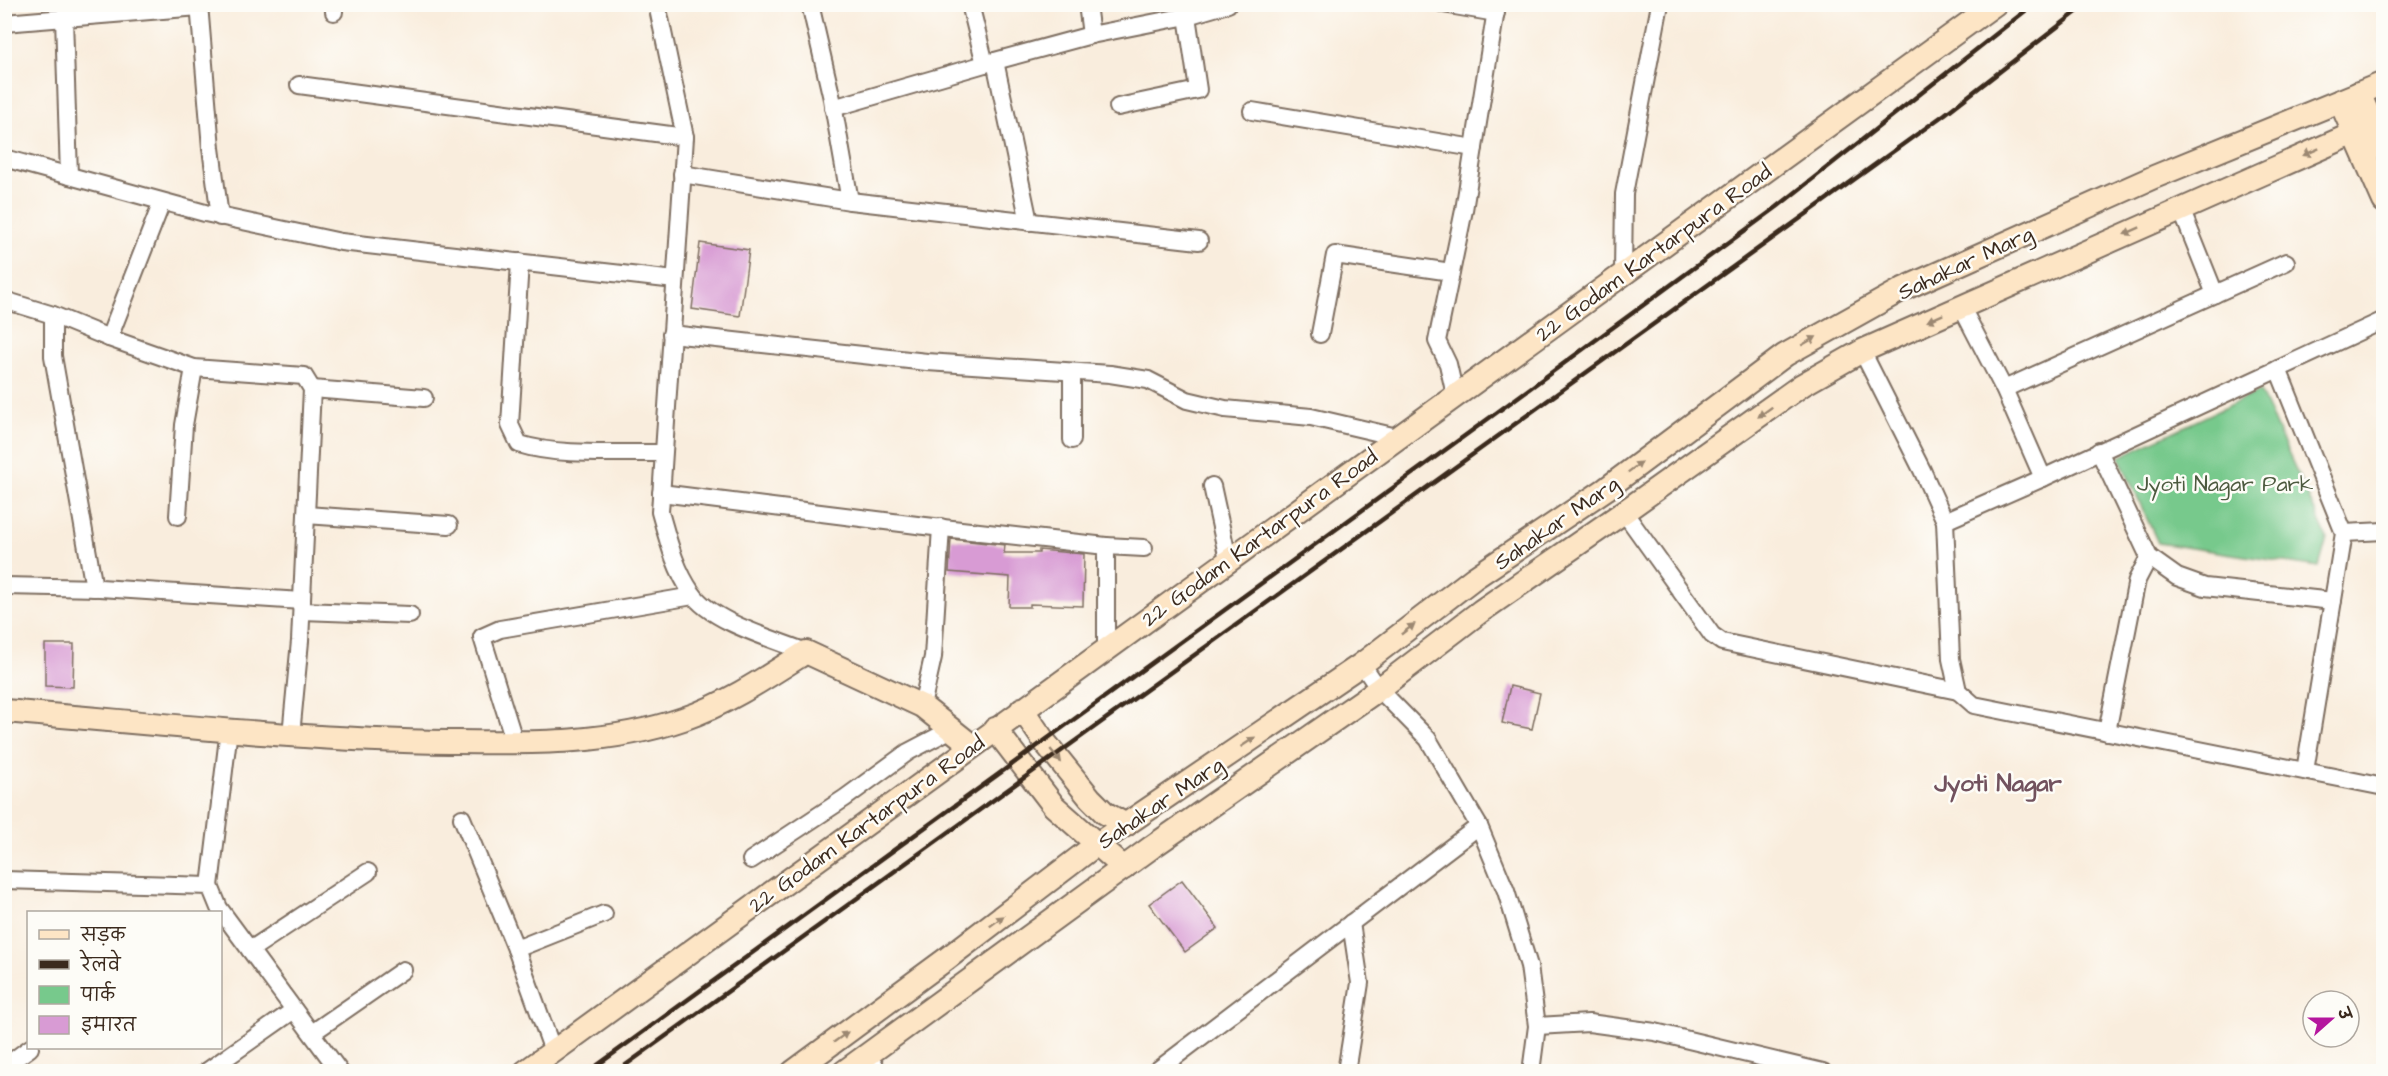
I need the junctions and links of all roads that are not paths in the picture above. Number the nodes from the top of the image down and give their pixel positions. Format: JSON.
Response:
{"nodes":[{"id":1,"x":657,"y":4,"type":"edge"},
{"id":2,"x":810,"y":4,"type":"edge"},
{"id":3,"x":970,"y":4,"type":"edge"},
{"id":4,"x":1087,"y":4,"type":"edge"},
{"id":5,"x":1228,"y":4,"type":"edge"},
{"id":6,"x":1443,"y":4,"type":"edge"},
{"id":7,"x":1660,"y":4,"type":"edge"},
{"id":8,"x":1995,"y":4,"type":"edge"},
{"id":9,"x":199,"y":6,"type":"edge"},
{"id":10,"x":1496,"y":8,"type":"edge"},
{"id":11,"x":1187,"y":16,"type":"junction"},
{"id":12,"x":64,"y":18,"type":"junction"},
{"id":13,"x":4,"y":23,"type":"edge"},
{"id":14,"x":1091,"y":35,"type":"junction"},
{"id":15,"x":990,"y":63,"type":"junction"},
{"id":16,"x":2384,"y":83,"type":"edge"},
{"id":17,"x":299,"y":85,"type":"dead end"},
{"id":18,"x":2350,"y":97,"type":"junction"},
{"id":19,"x":1118,"y":107,"type":"dead end"},
{"id":20,"x":833,"y":108,"type":"junction"},
{"id":21,"x":1252,"y":111,"type":"dead end"},
{"id":22,"x":2370,"y":126,"type":"edge"},
{"id":23,"x":684,"y":137,"type":"junction"},
{"id":24,"x":1474,"y":148,"type":"junction"},
{"id":25,"x":2384,"y":150,"type":"edge"},
{"id":26,"x":4,"y":158,"type":"edge"},
{"id":27,"x":682,"y":174,"type":"junction"},
{"id":28,"x":69,"y":176,"type":"junction"},
{"id":29,"x":850,"y":201,"type":"junction"},
{"id":30,"x":2384,"y":201,"type":"edge"},
{"id":31,"x":162,"y":202,"type":"junction"},
{"id":32,"x":2181,"y":209,"type":"junction"},
{"id":33,"x":220,"y":217,"type":"junction"},
{"id":34,"x":1029,"y":222,"type":"junction"},
{"id":35,"x":1199,"y":241,"type":"dead end"},
{"id":36,"x":520,"y":262,"type":"junction"},
{"id":37,"x":2286,"y":262,"type":"dead end"},
{"id":38,"x":1451,"y":272,"type":"junction"},
{"id":39,"x":1623,"y":274,"type":"junction"},
{"id":40,"x":675,"y":280,"type":"junction"},
{"id":41,"x":2215,"y":294,"type":"junction"},
{"id":42,"x":4,"y":300,"type":"edge"},
{"id":43,"x":1961,"y":306,"type":"junction"},
{"id":44,"x":53,"y":315,"type":"junction"},
{"id":45,"x":2384,"y":320,"type":"edge"},
{"id":46,"x":671,"y":334,"type":"junction"},
{"id":47,"x":1320,"y":334,"type":"dead end"},
{"id":48,"x":109,"y":338,"type":"junction"},
{"id":49,"x":1862,"y":351,"type":"junction"},
{"id":50,"x":194,"y":368,"type":"junction"},
{"id":51,"x":2278,"y":369,"type":"junction"},
{"id":52,"x":1072,"y":372,"type":"junction"},
{"id":53,"x":312,"y":388,"type":"junction"},
{"id":54,"x":2004,"y":389,"type":"junction"},
{"id":55,"x":1455,"y":396,"type":"junction"},
{"id":56,"x":424,"y":398,"type":"dead end"},
{"id":57,"x":1397,"y":437,"type":"junction"},
{"id":58,"x":1072,"y":440,"type":"dead end"},
{"id":59,"x":2099,"y":451,"type":"junction"},
{"id":60,"x":663,"y":453,"type":"junction"},
{"id":61,"x":2043,"y":478,"type":"junction"},
{"id":62,"x":1212,"y":486,"type":"dead end"},
{"id":63,"x":661,"y":492,"type":"junction"},
{"id":64,"x":1624,"y":512,"type":"junction"},
{"id":65,"x":306,"y":515,"type":"junction"},
{"id":66,"x":178,"y":516,"type":"dead end"},
{"id":67,"x":1945,"y":521,"type":"junction"},
{"id":68,"x":449,"y":525,"type":"dead end"},
{"id":69,"x":941,"y":527,"type":"junction"},
{"id":70,"x":2384,"y":531,"type":"edge"},
{"id":71,"x":2344,"y":533,"type":"junction"},
{"id":72,"x":1106,"y":546,"type":"junction"},
{"id":73,"x":1144,"y":548,"type":"dead end"},
{"id":74,"x":2149,"y":557,"type":"junction"},
{"id":75,"x":1228,"y":559,"type":"junction"},
{"id":76,"x":4,"y":586,"type":"edge"},
{"id":77,"x":94,"y":588,"type":"junction"},
{"id":78,"x":693,"y":596,"type":"junction"},
{"id":79,"x":2333,"y":601,"type":"junction"},
{"id":80,"x":302,"y":606,"type":"junction"},
{"id":81,"x":410,"y":615,"type":"dead end"},
{"id":82,"x":1107,"y":648,"type":"junction"},
{"id":83,"x":806,"y":652,"type":"junction"},
{"id":84,"x":1362,"y":664,"type":"junction"},
{"id":85,"x":1379,"y":689,"type":"junction"},
{"id":86,"x":1958,"y":691,"type":"junction"},
{"id":87,"x":922,"y":706,"type":"junction"},
{"id":88,"x":1022,"y":709,"type":"junction"},
{"id":89,"x":4,"y":711,"type":"edge"},
{"id":90,"x":230,"y":729,"type":"junction"},
{"id":91,"x":995,"y":729,"type":"junction"},
{"id":92,"x":950,"y":730,"type":"junction"},
{"id":93,"x":2107,"y":732,"type":"junction"},
{"id":94,"x":291,"y":735,"type":"junction"},
{"id":95,"x":515,"y":743,"type":"junction"},
{"id":96,"x":971,"y":746,"type":"junction"},
{"id":97,"x":2305,"y":771,"type":"junction"},
{"id":98,"x":2384,"y":787,"type":"edge"},
{"id":99,"x":462,"y":818,"type":"dead end"},
{"id":100,"x":1126,"y":825,"type":"junction"},
{"id":101,"x":1479,"y":826,"type":"junction"},
{"id":102,"x":1097,"y":844,"type":"junction"},
{"id":103,"x":752,"y":860,"type":"dead end"},
{"id":104,"x":1124,"y":868,"type":"junction"},
{"id":105,"x":368,"y":872,"type":"dead end"},
{"id":106,"x":4,"y":880,"type":"edge"},
{"id":107,"x":210,"y":886,"type":"junction"},
{"id":108,"x":216,"y":910,"type":"edge"},
{"id":109,"x":604,"y":914,"type":"dead end"},
{"id":110,"x":222,"y":917,"type":"edge"},
{"id":111,"x":1351,"y":923,"type":"junction"},
{"id":112,"x":250,"y":950,"type":"junction"},
{"id":113,"x":516,"y":950,"type":"junction"},
{"id":114,"x":403,"y":970,"type":"dead end"},
{"id":115,"x":294,"y":1010,"type":"junction"},
{"id":116,"x":1537,"y":1026,"type":"junction"},
{"id":117,"x":312,"y":1033,"type":"junction"},
{"id":118,"x":28,"y":1049,"type":"edge"},
{"id":119,"x":553,"y":1051,"type":"junction"},
{"id":120,"x":873,"y":1063,"type":"edge"},
{"id":121,"x":10,"y":1065,"type":"edge"},
{"id":122,"x":208,"y":1071,"type":"edge"},
{"id":123,"x":340,"y":1071,"type":"edge"},
{"id":124,"x":525,"y":1071,"type":"edge"},
{"id":125,"x":793,"y":1071,"type":"edge"},
{"id":126,"x":844,"y":1071,"type":"edge"},
{"id":127,"x":1155,"y":1071,"type":"edge"},
{"id":128,"x":1346,"y":1071,"type":"edge"},
{"id":129,"x":1531,"y":1071,"type":"edge"},
{"id":130,"x":1823,"y":1071,"type":"edge"}],
"edges":[{"from":1,"to":23,"type":"street"},
{"from":2,"to":20,"type":"street"},
{"from":3,"to":15,"type":"street"},
{"from":4,"to":14,"type":"street"},
{"from":5,"to":11,"type":"street"},
{"from":6,"to":10,"type":"street"},
{"from":7,"to":39,"type":"street"},
{"from":8,"to":39,"type":"street","name":"22 Godam Kartarpura Road"},
{"from":9,"to":12,"type":"street"},
{"from":9,"to":33,"type":"street"},
{"from":10,"to":24,"type":"street"},
{"from":11,"to":14,"type":"street"},
{"from":11,"to":19,"type":"street"},
{"from":12,"to":13,"type":"street"},
{"from":12,"to":28,"type":"street"},
{"from":14,"to":15,"type":"street"},
{"from":15,"to":20,"type":"street"},
{"from":15,"to":34,"type":"street"},
{"from":16,"to":18,"type":"street","name":"Sahakar Marg"},
{"from":17,"to":23,"type":"street"},
{"from":18,"to":22,"type":"street"},
{"from":84,"to":18,"type":"street","name":"Sahakar Marg","one_way":true},
{"from":20,"to":29,"type":"street"},
{"from":21,"to":24,"type":"street"},
{"from":22,"to":25,"type":"street"},
{"from":22,"to":30,"type":"street"},
{"from":22,"to":32,"type":"street","name":"Sahakar Marg","one_way":true},
{"from":23,"to":27,"type":"street"},
{"from":24,"to":38,"type":"street"},
{"from":26,"to":28,"type":"street"},
{"from":27,"to":29,"type":"street"},
{"from":27,"to":40,"type":"street"},
{"from":28,"to":31,"type":"street"},
{"from":29,"to":34,"type":"street"},
{"from":31,"to":33,"type":"street"},
{"from":31,"to":48,"type":"street"},
{"from":32,"to":41,"type":"street"},
{"from":32,"to":43,"type":"street","name":"Sahakar Marg","one_way":true},
{"from":33,"to":36,"type":"street"},
{"from":34,"to":35,"type":"street"},
{"from":36,"to":40,"type":"street"},
{"from":36,"to":60,"type":"street"},
{"from":37,"to":41,"type":"street"},
{"from":38,"to":47,"type":"street"},
{"from":38,"to":55,"type":"street"},
{"from":39,"to":55,"type":"street","name":"22 Godam Kartarpura Road"},
{"from":40,"to":46,"type":"street"},
{"from":41,"to":54,"type":"street"},
{"from":42,"to":44,"type":"street"},
{"from":43,"to":49,"type":"street","name":"Sahakar Marg","one_way":true},
{"from":43,"to":54,"type":"street"},
{"from":44,"to":48,"type":"street"},
{"from":44,"to":77,"type":"street"},
{"from":45,"to":51,"type":"street"},
{"from":46,"to":52,"type":"street"},
{"from":46,"to":60,"type":"street"},
{"from":48,"to":50,"type":"street"},
{"from":49,"to":64,"type":"street","name":"Sahakar Marg","one_way":true},
{"from":49,"to":67,"type":"street"},
{"from":50,"to":53,"type":"street"},
{"from":50,"to":66,"type":"street"},
{"from":51,"to":59,"type":"street"},
{"from":51,"to":71,"type":"street"},
{"from":52,"to":57,"type":"street"},
{"from":52,"to":58,"type":"street"},
{"from":53,"to":56,"type":"street"},
{"from":53,"to":65,"type":"street"},
{"from":54,"to":61,"type":"street"},
{"from":55,"to":57,"type":"street","name":"22 Godam Kartarpura Road"},
{"from":57,"to":75,"type":"street","name":"22 Godam Kartarpura Road"},
{"from":59,"to":61,"type":"street"},
{"from":59,"to":74,"type":"street"},
{"from":60,"to":63,"type":"street"},
{"from":61,"to":67,"type":"street"},
{"from":62,"to":75,"type":"street"},
{"from":63,"to":69,"type":"street"},
{"from":63,"to":78,"type":"street"},
{"from":64,"to":85,"type":"street","name":"Sahakar Marg"},
{"from":64,"to":86,"type":"street"},
{"from":65,"to":68,"type":"street"},
{"from":65,"to":80,"type":"street"},
{"from":67,"to":86,"type":"street"},
{"from":69,"to":72,"type":"street"},
{"from":69,"to":87,"type":"street"},
{"from":70,"to":71,"type":"street"},
{"from":71,"to":79,"type":"street"},
{"from":72,"to":73,"type":"street"},
{"from":72,"to":82,"type":"street"},
{"from":74,"to":79,"type":"street"},
{"from":74,"to":93,"type":"street"},
{"from":75,"to":82,"type":"street","name":"22 Godam Kartarpura Road"},
{"from":76,"to":77,"type":"street"},
{"from":77,"to":80,"type":"street"},
{"from":78,"to":83,"type":"street"},
{"from":78,"to":95,"type":"street"},
{"from":79,"to":97,"type":"street"},
{"from":80,"to":81,"type":"street"},
{"from":80,"to":94,"type":"street"},
{"from":82,"to":88,"type":"street","name":"22 Godam Kartarpura Road"},
{"from":83,"to":87,"type":"street"},
{"from":83,"to":95,"type":"street"},
{"from":84,"to":85,"type":"street"},
{"from":100,"to":84,"type":"street","name":"Sahakar Marg","one_way":true},
{"from":85,"to":101,"type":"street"},
{"from":85,"to":104,"type":"street","name":"Sahakar Marg"},
{"from":86,"to":93,"type":"street"},
{"from":87,"to":92,"type":"street"},
{"from":88,"to":91,"type":"street","name":"22 Godam Kartarpura Road"},
{"from":88,"to":100,"type":"street","one_way":true},
{"from":89,"to":90,"type":"street"},
{"from":90,"to":94,"type":"street"},
{"from":90,"to":107,"type":"street"},
{"from":91,"to":96,"type":"street","name":"22 Godam Kartarpura Road"},
{"from":91,"to":102,"type":"street"},
{"from":92,"to":96,"type":"street"},
{"from":92,"to":103,"type":"street"},
{"from":93,"to":97,"type":"street"},
{"from":94,"to":95,"type":"street"},
{"from":96,"to":119,"type":"street","name":"22 Godam Kartarpura Road"},
{"from":97,"to":98,"type":"street"},
{"from":99,"to":113,"type":"street"},
{"from":100,"to":102,"type":"street","name":"Sahakar Marg"},
{"from":101,"to":111,"type":"street"},
{"from":101,"to":116,"type":"street"},
{"from":102,"to":104,"type":"street"},
{"from":125,"to":102,"type":"street","name":"Sahakar Marg","one_way":true},
{"from":104,"to":120,"type":"street","name":"Sahakar Marg"},
{"from":105,"to":112,"type":"street"},
{"from":106,"to":107,"type":"street"},
{"from":107,"to":108,"type":"street"},
{"from":109,"to":113,"type":"street"},
{"from":110,"to":112,"type":"street"},
{"from":111,"to":127,"type":"street"},
{"from":111,"to":128,"type":"street"},
{"from":112,"to":115,"type":"street"},
{"from":113,"to":119,"type":"street"},
{"from":114,"to":117,"type":"street"},
{"from":115,"to":117,"type":"street"},
{"from":115,"to":122,"type":"street"},
{"from":116,"to":129,"type":"street"},
{"from":116,"to":130,"type":"street"},
{"from":117,"to":123,"type":"street"},
{"from":118,"to":121,"type":"street"},
{"from":119,"to":124,"type":"street","name":"22 Godam Kartarpura Road"},
{"from":120,"to":126,"type":"street","name":"Sahakar Marg"}]}
